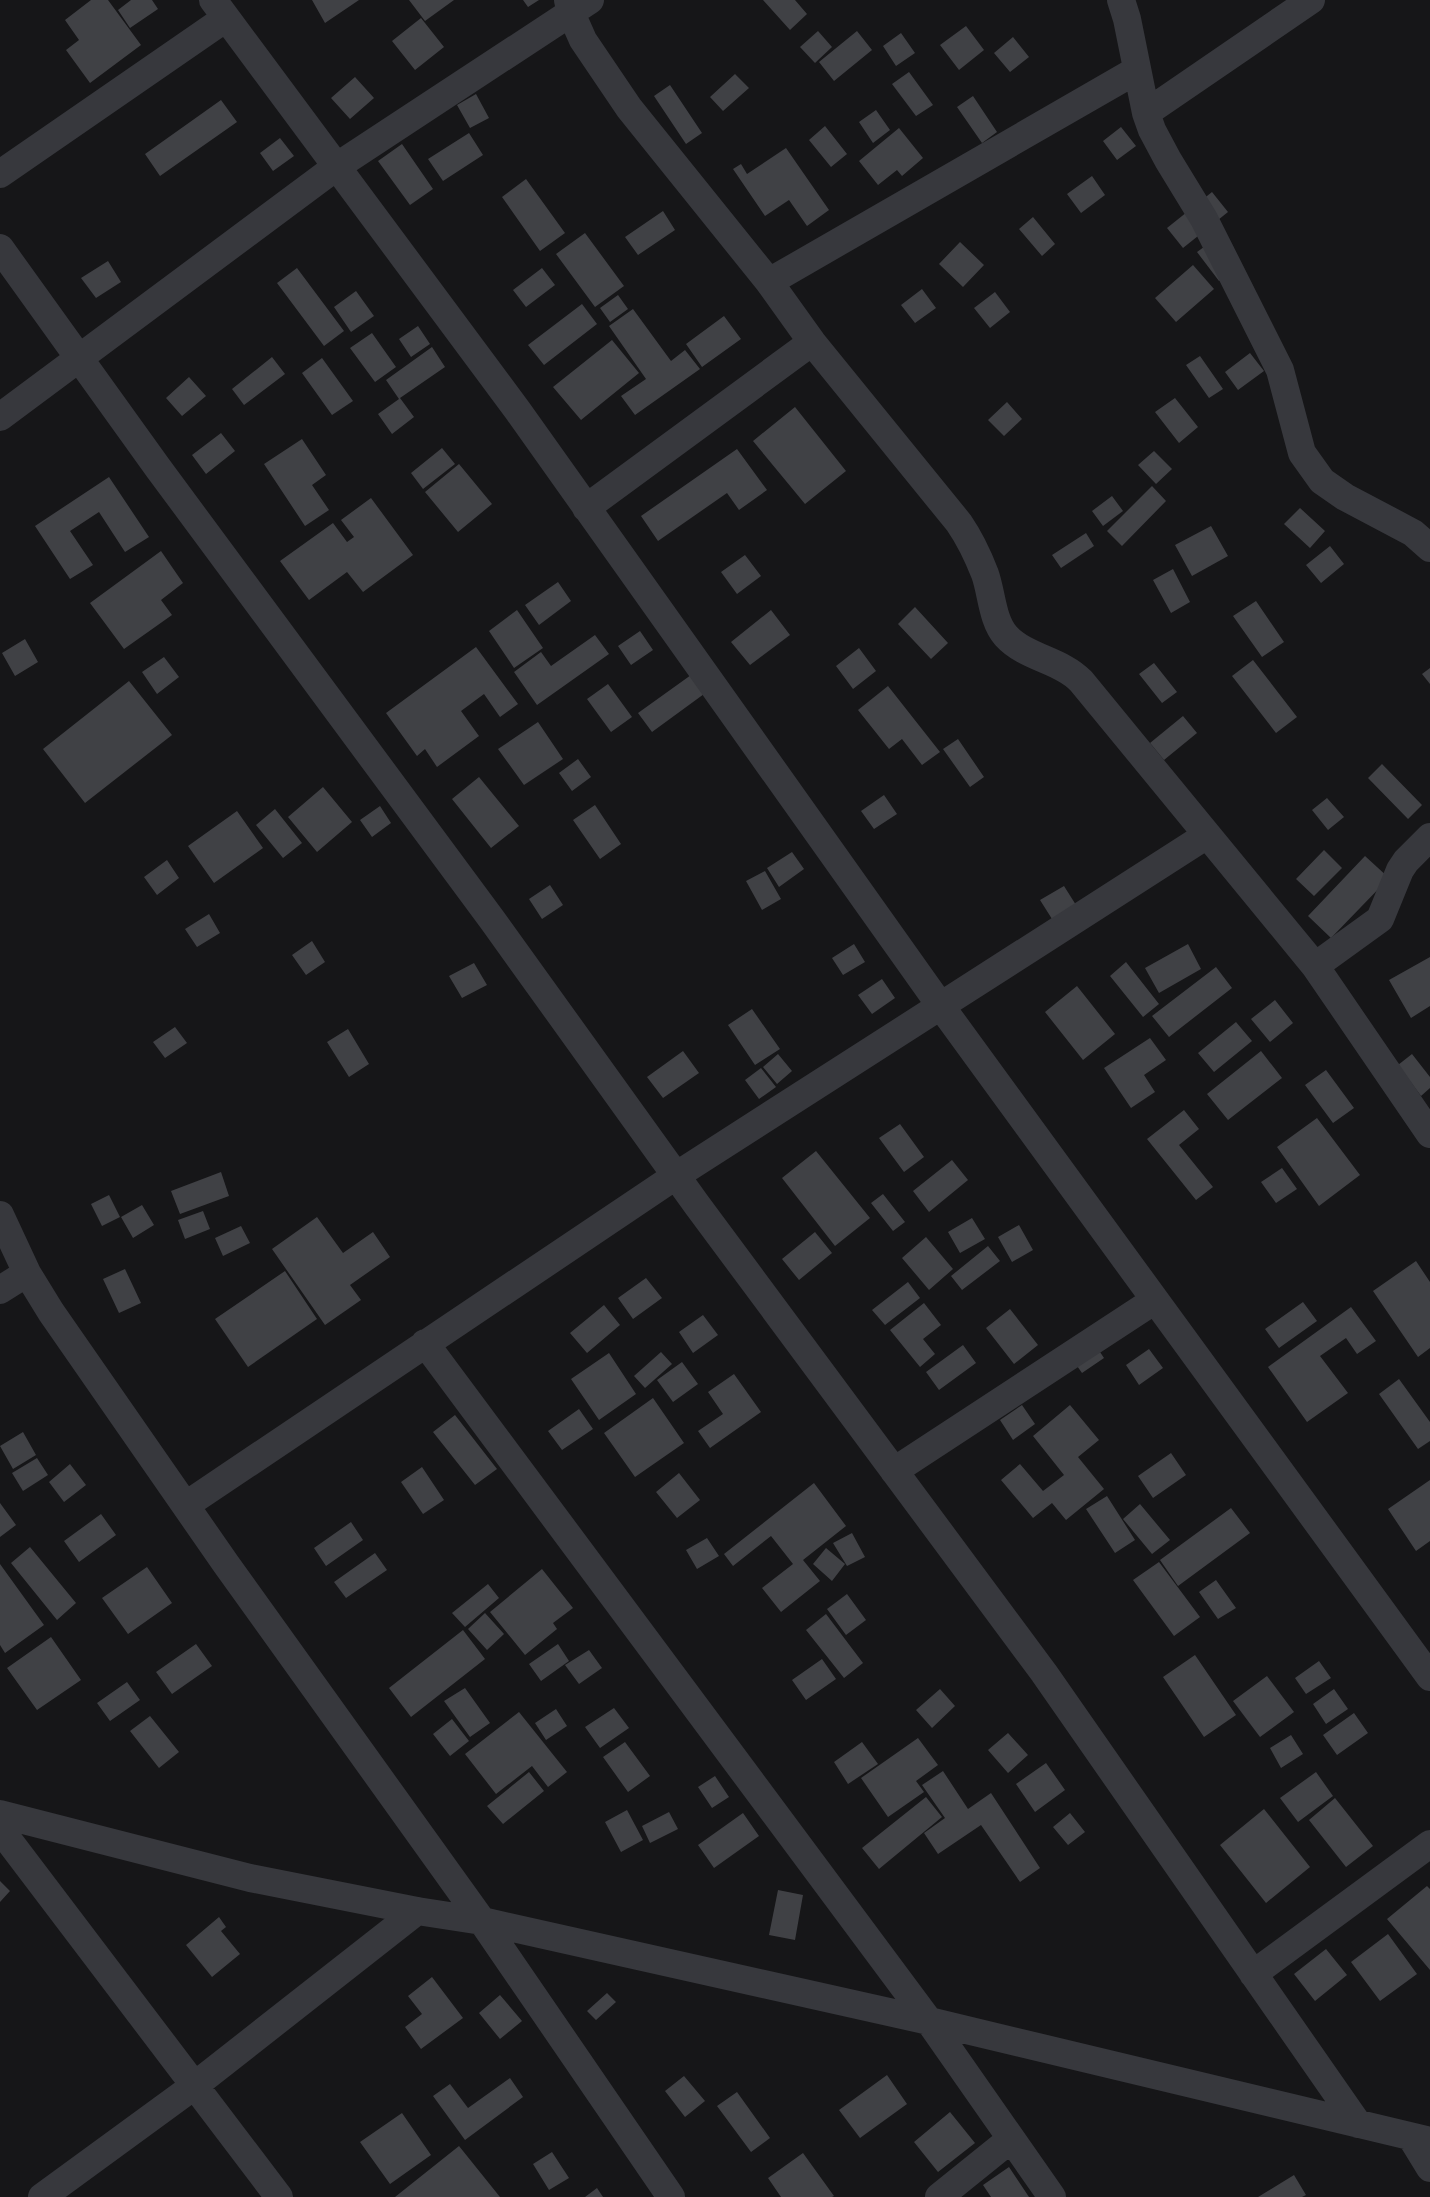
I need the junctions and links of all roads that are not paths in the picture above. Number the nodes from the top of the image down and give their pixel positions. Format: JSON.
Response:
{"nodes":[{"id":1,"x":1121,"y":0,"type":"edge"},
{"id":2,"x":1311,"y":0,"type":"edge"},
{"id":3,"x":576,"y":4,"type":"edge"},
{"id":4,"x":219,"y":9,"type":"edge"},
{"id":5,"x":1137,"y":70,"type":"junction"},
{"id":6,"x":1146,"y":114,"type":"junction"},
{"id":7,"x":336,"y":167,"type":"junction"},
{"id":8,"x":0,"y":174,"type":"edge"},
{"id":9,"x":0,"y":248,"type":"edge"},
{"id":10,"x":768,"y":282,"type":"junction"},
{"id":11,"x":812,"y":342,"type":"junction"},
{"id":12,"x":79,"y":359,"type":"junction"},
{"id":13,"x":0,"y":417,"type":"edge"},
{"id":14,"x":586,"y":508,"type":"junction"},
{"id":15,"x":1430,"y":548,"type":"edge"},
{"id":16,"x":1207,"y":835,"type":"junction"},
{"id":17,"x":1430,"y":837,"type":"edge"},
{"id":18,"x":1315,"y":966,"type":"junction"},
{"id":19,"x":940,"y":1005,"type":"junction"},
{"id":20,"x":1430,"y":1134,"type":"edge"},
{"id":21,"x":677,"y":1175,"type":"junction"},
{"id":22,"x":0,"y":1215,"type":"edge"},
{"id":23,"x":27,"y":1273,"type":"junction"},
{"id":24,"x":0,"y":1290,"type":"edge"},
{"id":25,"x":1155,"y":1300,"type":"junction"},
{"id":26,"x":425,"y":1343,"type":"junction"},
{"id":27,"x":894,"y":1470,"type":"junction"},
{"id":28,"x":186,"y":1505,"type":"junction"},
{"id":29,"x":1430,"y":1677,"type":"edge"},
{"id":30,"x":0,"y":1814,"type":"edge"},
{"id":31,"x":0,"y":1830,"type":"edge"},
{"id":32,"x":1430,"y":1844,"type":"edge"},
{"id":33,"x":418,"y":1911,"type":"junction"},
{"id":34,"x":482,"y":1921,"type":"junction"},
{"id":35,"x":1253,"y":1974,"type":"junction"},
{"id":36,"x":929,"y":2021,"type":"junction"},
{"id":37,"x":194,"y":2086,"type":"junction"},
{"id":38,"x":1358,"y":2124,"type":"junction"},
{"id":39,"x":1011,"y":2139,"type":"junction"},
{"id":40,"x":1420,"y":2139,"type":"edge"},
{"id":41,"x":1430,"y":2168,"type":"edge"},
{"id":42,"x":42,"y":2197,"type":"edge"},
{"id":43,"x":279,"y":2197,"type":"edge"},
{"id":44,"x":672,"y":2197,"type":"edge"},
{"id":45,"x":939,"y":2197,"type":"edge"},
{"id":46,"x":1052,"y":2197,"type":"edge"}],
"edges":[{"from":1,"to":5,"type":"street"},
{"from":2,"to":6,"type":"street"},
{"from":3,"to":7,"type":"street"},
{"from":3,"to":10,"type":"street"},
{"from":4,"to":7,"type":"street"},
{"from":4,"to":8,"type":"street"},
{"from":5,"to":6,"type":"street"},
{"from":5,"to":10,"type":"street"},
{"from":6,"to":15,"type":"street"},
{"from":7,"to":12,"type":"street"},
{"from":7,"to":14,"type":"street"},
{"from":9,"to":12,"type":"street"},
{"from":10,"to":11,"type":"street"},
{"from":11,"to":14,"type":"street"},
{"from":11,"to":16,"type":"street"},
{"from":12,"to":13,"type":"street"},
{"from":12,"to":21,"type":"street"},
{"from":14,"to":19,"type":"street"},
{"from":16,"to":18,"type":"street"},
{"from":16,"to":19,"type":"street"},
{"from":17,"to":18,"type":"street"},
{"from":18,"to":20,"type":"street"},
{"from":19,"to":21,"type":"street"},
{"from":19,"to":25,"type":"street"},
{"from":21,"to":26,"type":"street"},
{"from":21,"to":27,"type":"street"},
{"from":22,"to":23,"type":"street"},
{"from":23,"to":24,"type":"street"},
{"from":23,"to":28,"type":"street"},
{"from":25,"to":27,"type":"street"},
{"from":25,"to":29,"type":"street"},
{"from":26,"to":28,"type":"street"},
{"from":26,"to":36,"type":"street"},
{"from":27,"to":35,"type":"street"},
{"from":28,"to":34,"type":"street"},
{"from":30,"to":33,"type":"street"},
{"from":31,"to":37,"type":"street"},
{"from":32,"to":35,"type":"street"},
{"from":33,"to":34,"type":"street"},
{"from":33,"to":37,"type":"street"},
{"from":34,"to":36,"type":"street"},
{"from":34,"to":44,"type":"street"},
{"from":35,"to":38,"type":"street"},
{"from":36,"to":38,"type":"street"},
{"from":36,"to":39,"type":"street"},
{"from":37,"to":42,"type":"street"},
{"from":37,"to":43,"type":"street"},
{"from":38,"to":40,"type":"street"},
{"from":39,"to":45,"type":"street"},
{"from":39,"to":46,"type":"street"},
{"from":40,"to":41,"type":"street"}]}
